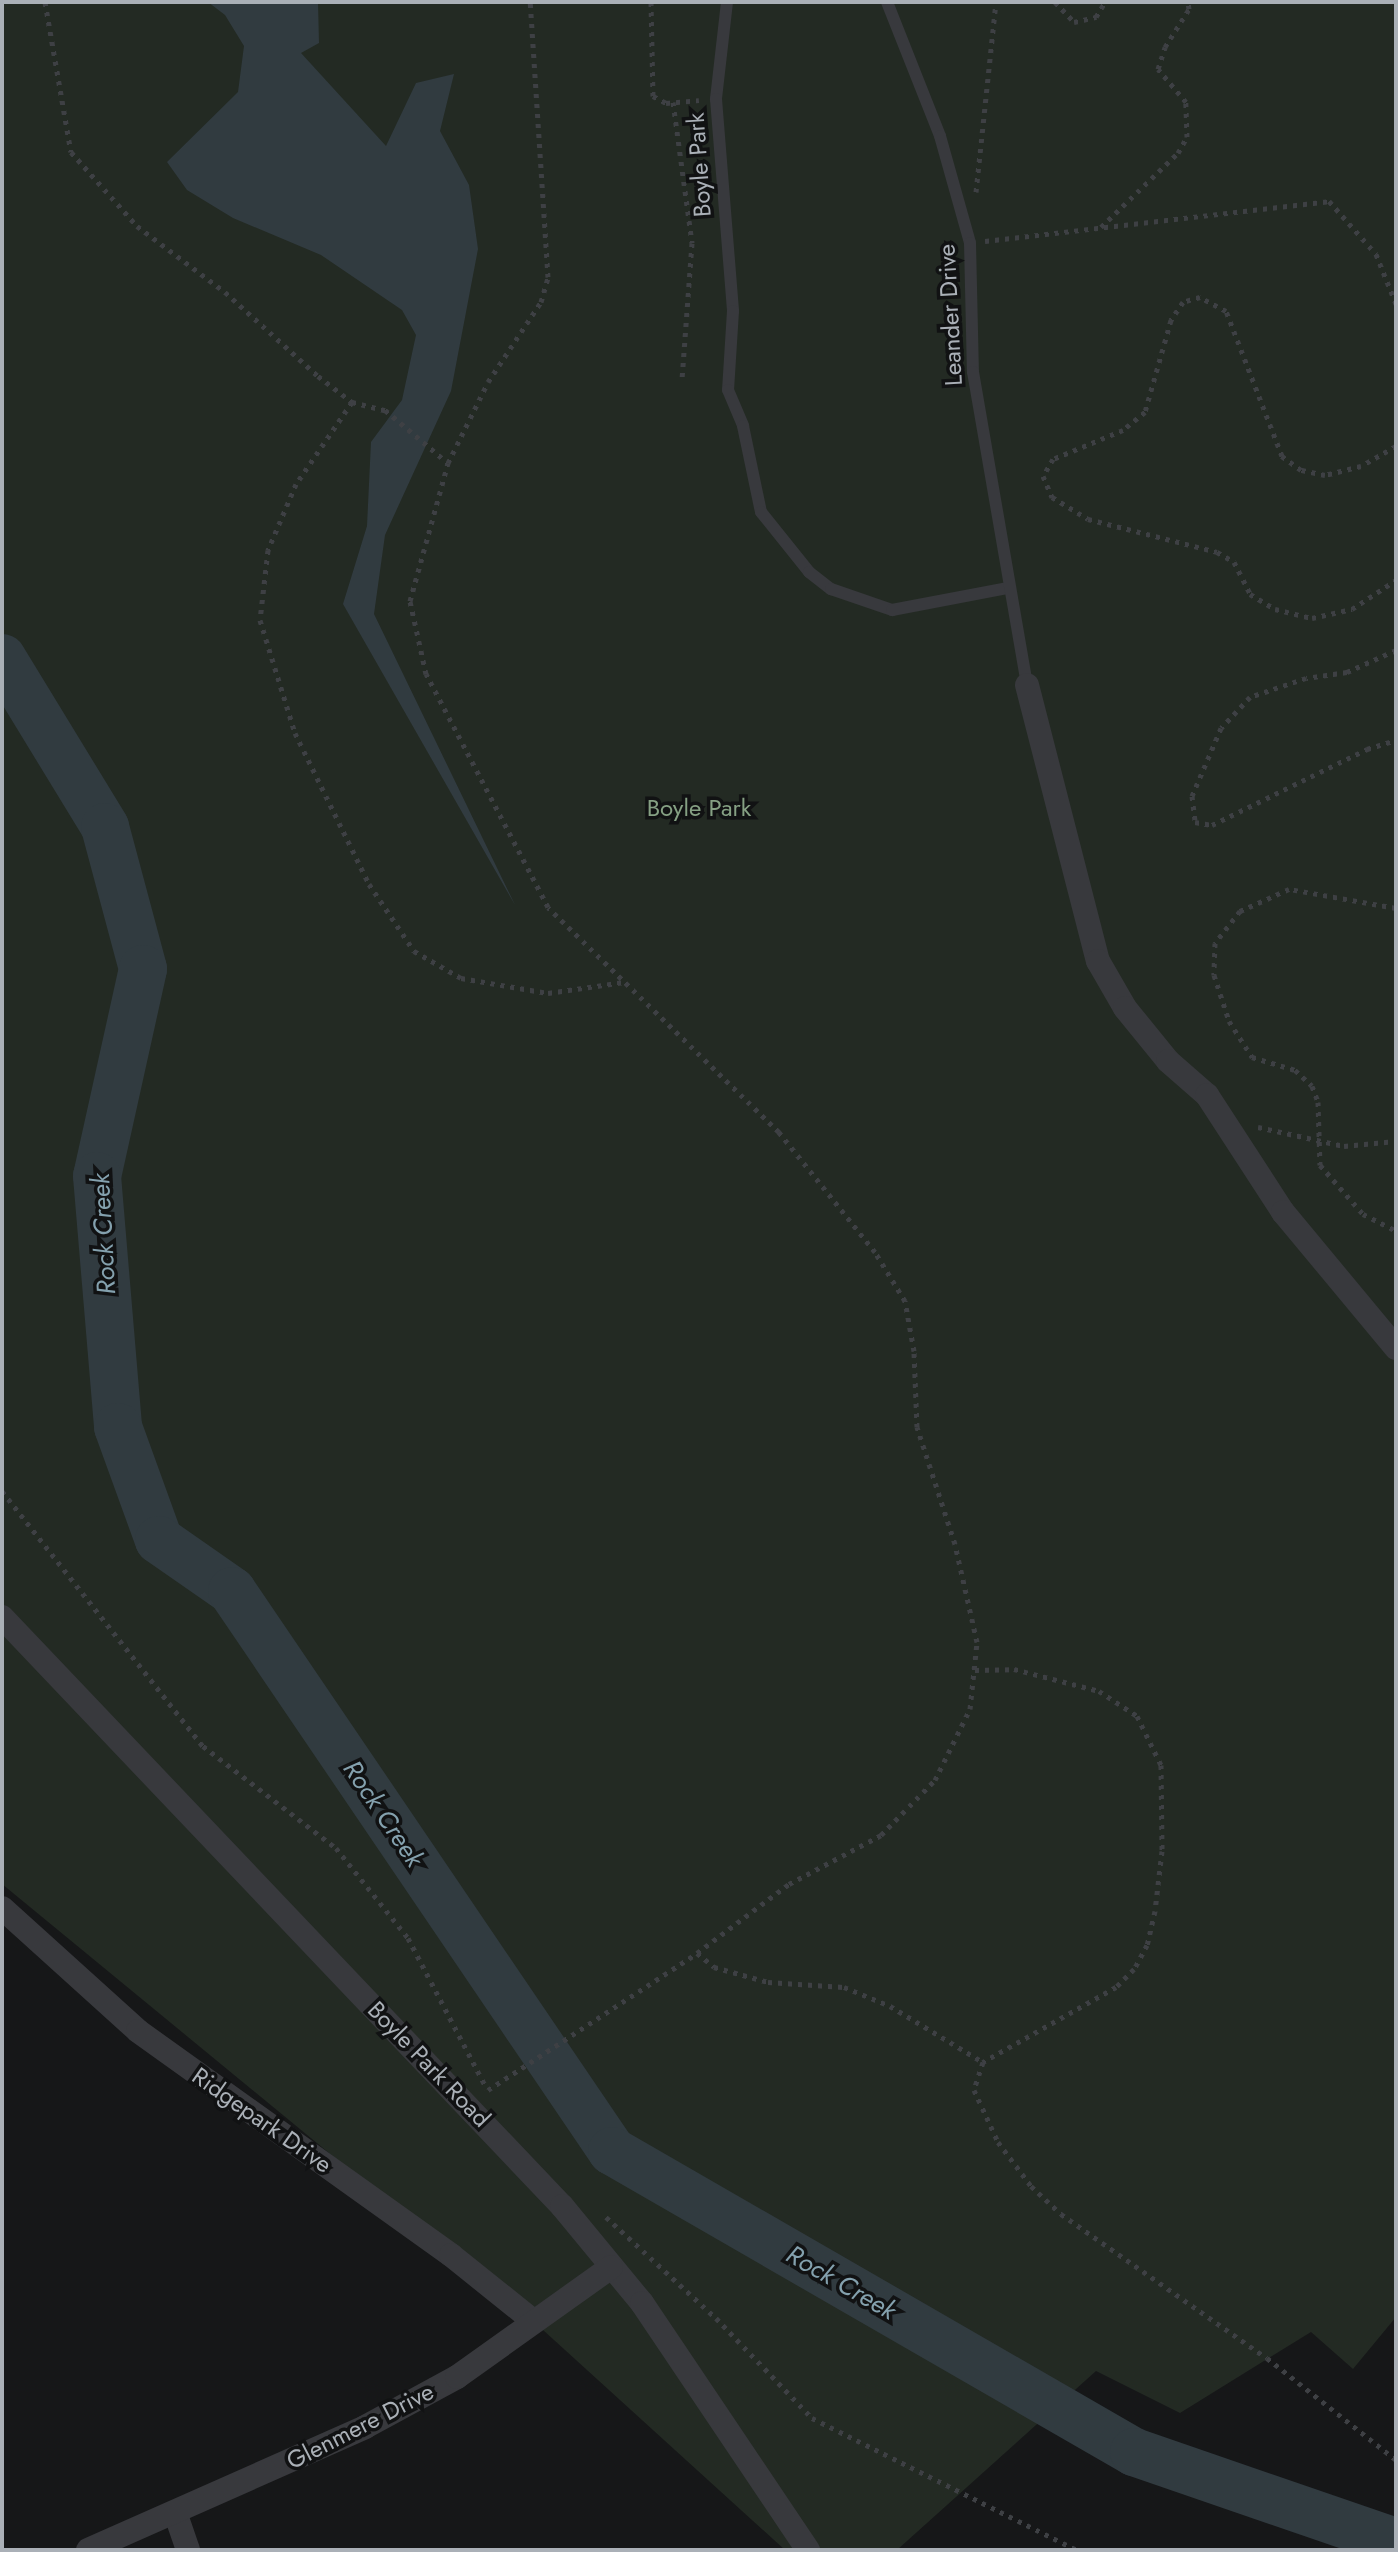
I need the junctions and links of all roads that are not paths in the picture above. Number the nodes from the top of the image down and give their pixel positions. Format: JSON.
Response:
{"nodes":[{"id":1,"x":727,"y":2,"type":"edge"},
{"id":2,"x":887,"y":2,"type":"edge"},
{"id":3,"x":1007,"y":588,"type":"junction"},
{"id":4,"x":1027,"y":685,"type":"joint"},
{"id":5,"x":1396,"y":1348,"type":"edge"},
{"id":6,"x":2,"y":1617,"type":"edge"},
{"id":7,"x":2,"y":1908,"type":"edge"},
{"id":8,"x":611,"y":2267,"type":"junction"},
{"id":9,"x":532,"y":2320,"type":"junction"},
{"id":10,"x":176,"y":2515,"type":"junction"},
{"id":11,"x":88,"y":2550,"type":"edge"},
{"id":12,"x":188,"y":2550,"type":"edge"},
{"id":13,"x":808,"y":2550,"type":"edge"}],
"edges":[{"from":1,"to":3,"type":"lane","name":"Boyle Park"},
{"from":2,"to":3,"type":"lane","name":"Leander Drive"},
{"from":3,"to":4,"type":"lane"},
{"from":4,"to":5,"type":"street"},
{"from":6,"to":8,"type":"street","name":"Boyle Park Road"},
{"from":7,"to":9,"type":"street","name":"Ridgepark Drive"},
{"from":8,"to":9,"type":"street","name":"Glenmere Drive"},
{"from":8,"to":13,"type":"street","name":"Boyle Park Road"},
{"from":9,"to":10,"type":"street","name":"Glenmere Drive"},
{"from":10,"to":11,"type":"street","name":"Glenmere Drive"},
{"from":10,"to":12,"type":"street"}]}
